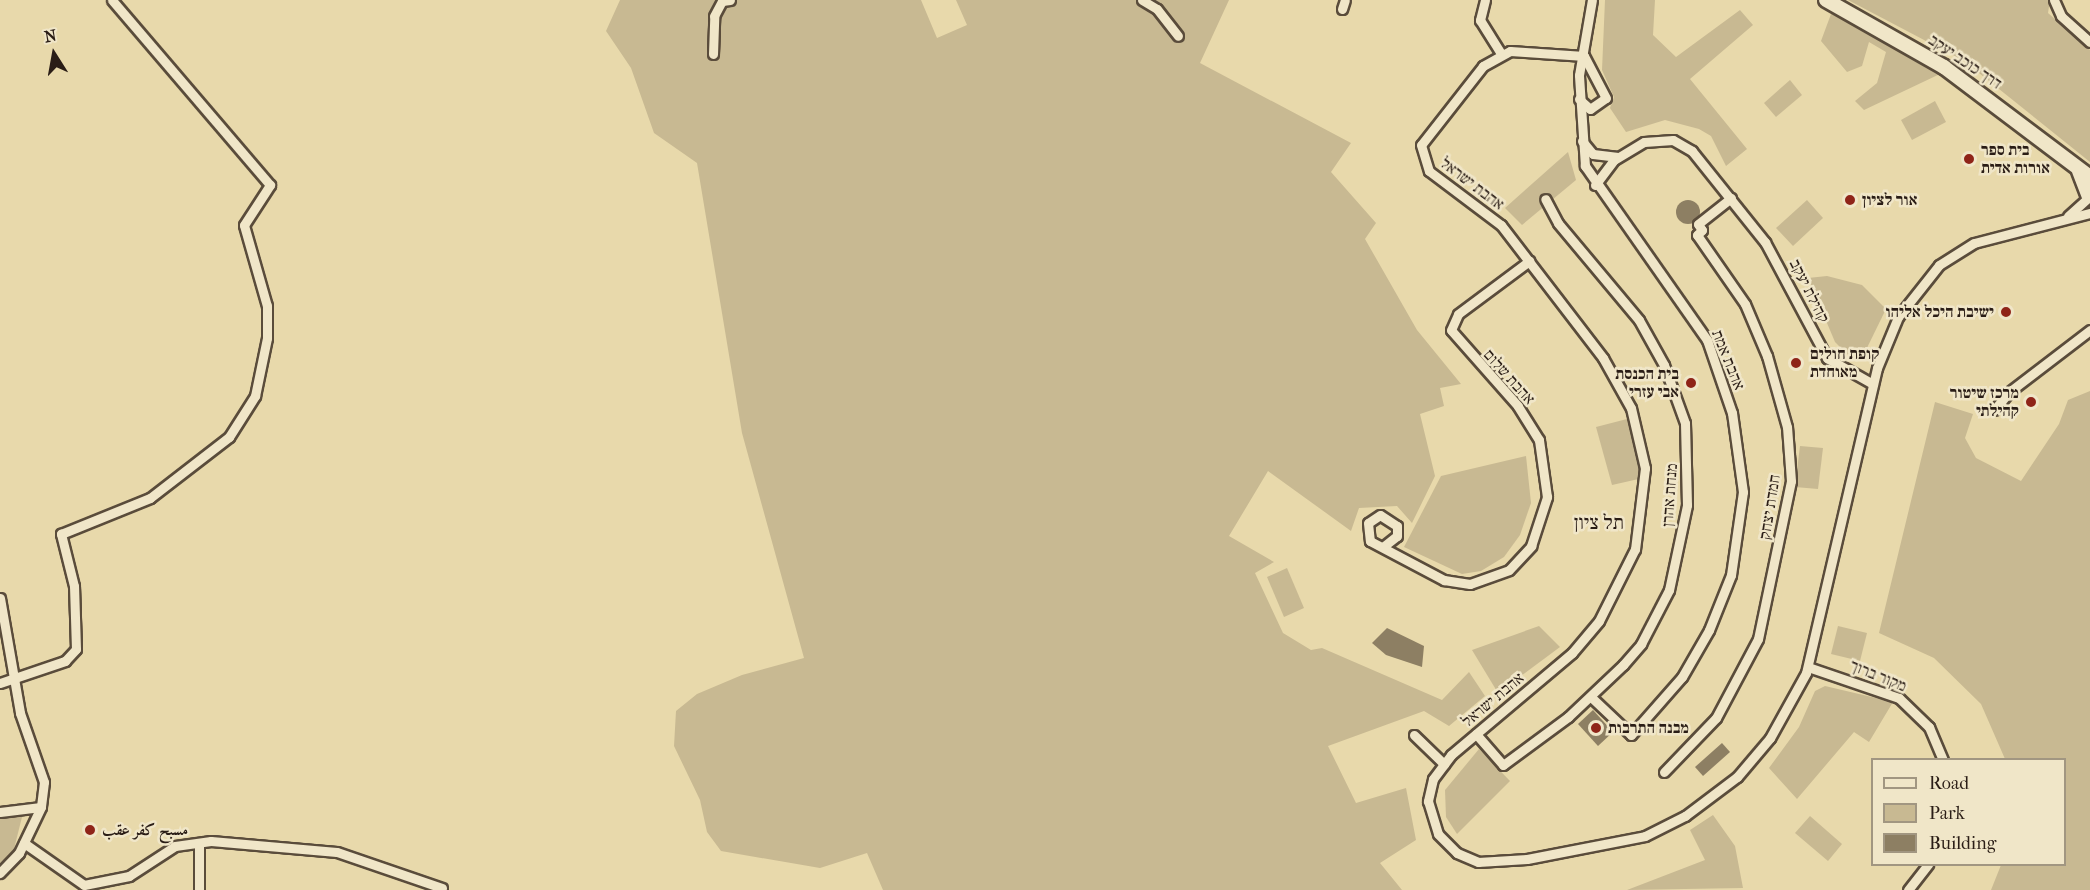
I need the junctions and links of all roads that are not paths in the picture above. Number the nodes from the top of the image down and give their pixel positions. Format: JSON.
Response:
{"nodes":[{"id":1,"x":112,"y":0,"type":"edge"},
{"id":2,"x":730,"y":0,"type":"edge"},
{"id":3,"x":1142,"y":0,"type":"edge"},
{"id":4,"x":1485,"y":0,"type":"edge"},
{"id":5,"x":1592,"y":0,"type":"edge"},
{"id":6,"x":1826,"y":0,"type":"edge"},
{"id":7,"x":2054,"y":0,"type":"edge"},
{"id":8,"x":1178,"y":36,"type":"dead end"},
{"id":9,"x":2090,"y":42,"type":"edge"},
{"id":10,"x":713,"y":54,"type":"dead end"},
{"id":11,"x":1501,"y":54,"type":"junction"},
{"id":12,"x":1584,"y":56,"type":"junction"},
{"id":13,"x":1579,"y":99,"type":"junction"},
{"id":14,"x":1581,"y":141,"type":"junction"},
{"id":15,"x":1618,"y":157,"type":"junction"},
{"id":16,"x":2076,"y":167,"type":"junction"},
{"id":17,"x":2090,"y":177,"type":"edge"},
{"id":18,"x":1595,"y":184,"type":"junction"},
{"id":19,"x":1731,"y":198,"type":"junction"},
{"id":20,"x":1545,"y":199,"type":"dead end"},
{"id":21,"x":2089,"y":201,"type":"edge"},
{"id":22,"x":2064,"y":219,"type":"junction"},
{"id":23,"x":1529,"y":261,"type":"junction"},
{"id":24,"x":2090,"y":330,"type":"edge"},
{"id":25,"x":1873,"y":384,"type":"junction"},
{"id":26,"x":1994,"y":410,"type":"dead end"},
{"id":27,"x":1394,"y":541,"type":"junction"},
{"id":28,"x":1384,"y":546,"type":"junction"},
{"id":29,"x":1402,"y":559,"type":"junction"},
{"id":30,"x":0,"y":598,"type":"edge"},
{"id":31,"x":1808,"y":667,"type":"junction"},
{"id":32,"x":14,"y":678,"type":"junction"},
{"id":33,"x":0,"y":683,"type":"edge"},
{"id":34,"x":1591,"y":697,"type":"junction"},
{"id":35,"x":1476,"y":734,"type":"junction"},
{"id":36,"x":1414,"y":735,"type":"dead end"},
{"id":37,"x":1943,"y":758,"type":"edge"},
{"id":38,"x":1444,"y":764,"type":"junction"},
{"id":39,"x":1664,"y":772,"type":"dead end"},
{"id":40,"x":41,"y":807,"type":"junction"},
{"id":41,"x":0,"y":812,"type":"edge"},
{"id":42,"x":24,"y":843,"type":"junction"},
{"id":43,"x":199,"y":843,"type":"junction"},
{"id":44,"x":1926,"y":866,"type":"edge"},
{"id":45,"x":0,"y":873,"type":"edge"},
{"id":46,"x":442,"y":888,"type":"dead end"},
{"id":47,"x":199,"y":890,"type":"edge"},
{"id":48,"x":1908,"y":890,"type":"edge"}],
"edges":[{"from":1,"to":32,"type":"street"},
{"from":2,"to":10,"type":"street"},
{"from":3,"to":8,"type":"street"},
{"from":4,"to":11,"type":"street"},
{"from":5,"to":12,"type":"street","name":"אהבת אמת"},
{"from":6,"to":16,"type":"street","name":"דרך כוכב יעקב"},
{"from":7,"to":9,"type":"street"},
{"from":11,"to":12,"type":"street"},
{"from":11,"to":23,"type":"street","name":"אהבת ישראל"},
{"from":12,"to":13,"type":"street","name":"אהבת אמת"},
{"from":12,"to":13,"type":"street"},
{"from":13,"to":14,"type":"street","name":"אהבת אמת"},
{"from":14,"to":15,"type":"street"},
{"from":14,"to":18,"type":"street","name":"אהבת אמת"},
{"from":15,"to":18,"type":"street","name":"קהילת יעקב"},
{"from":15,"to":19,"type":"street","name":"קהילת יעקב"},
{"from":16,"to":17,"type":"street","name":"דרך כוכב יעקב"},
{"from":16,"to":21,"type":"street","name":"דרך כוכב יעקב"},
{"from":18,"to":34,"type":"street","name":"אהבת אמת"},
{"from":19,"to":25,"type":"street","name":"קהילת יעקב"},
{"from":19,"to":39,"type":"street","name":"חמדת יצחק"},
{"from":20,"to":34,"type":"street","name":"מנחת אהרן"},
{"from":21,"to":22,"type":"street"},
{"from":21,"to":22,"type":"street","name":"אהבת ישראל"},
{"from":22,"to":25,"type":"street","name":"אהבת ישראל"},
{"from":23,"to":29,"type":"street","name":"אהבת שלום"},
{"from":23,"to":35,"type":"street","name":"אהבת ישראל"},
{"from":24,"to":26,"type":"street"},
{"from":25,"to":31,"type":"street","name":"אהבת ישראל"},
{"from":27,"to":28,"type":"street"},
{"from":27,"to":28,"type":"street"},
{"from":27,"to":29,"type":"street"},
{"from":28,"to":29,"type":"street"},
{"from":30,"to":32,"type":"street"},
{"from":31,"to":37,"type":"street","name":"מקור ברוך"},
{"from":31,"to":38,"type":"street","name":"אהבת ישראל"},
{"from":32,"to":33,"type":"street"},
{"from":32,"to":40,"type":"street"},
{"from":34,"to":35,"type":"street","name":"מנחת אהרן"},
{"from":35,"to":38,"type":"street","name":"אהבת ישראל"},
{"from":36,"to":38,"type":"street"},
{"from":40,"to":41,"type":"street"},
{"from":40,"to":42,"type":"street"},
{"from":42,"to":43,"type":"street"},
{"from":42,"to":45,"type":"street"},
{"from":43,"to":46,"type":"street"},
{"from":43,"to":47,"type":"street"},
{"from":44,"to":48,"type":"street"}]}
